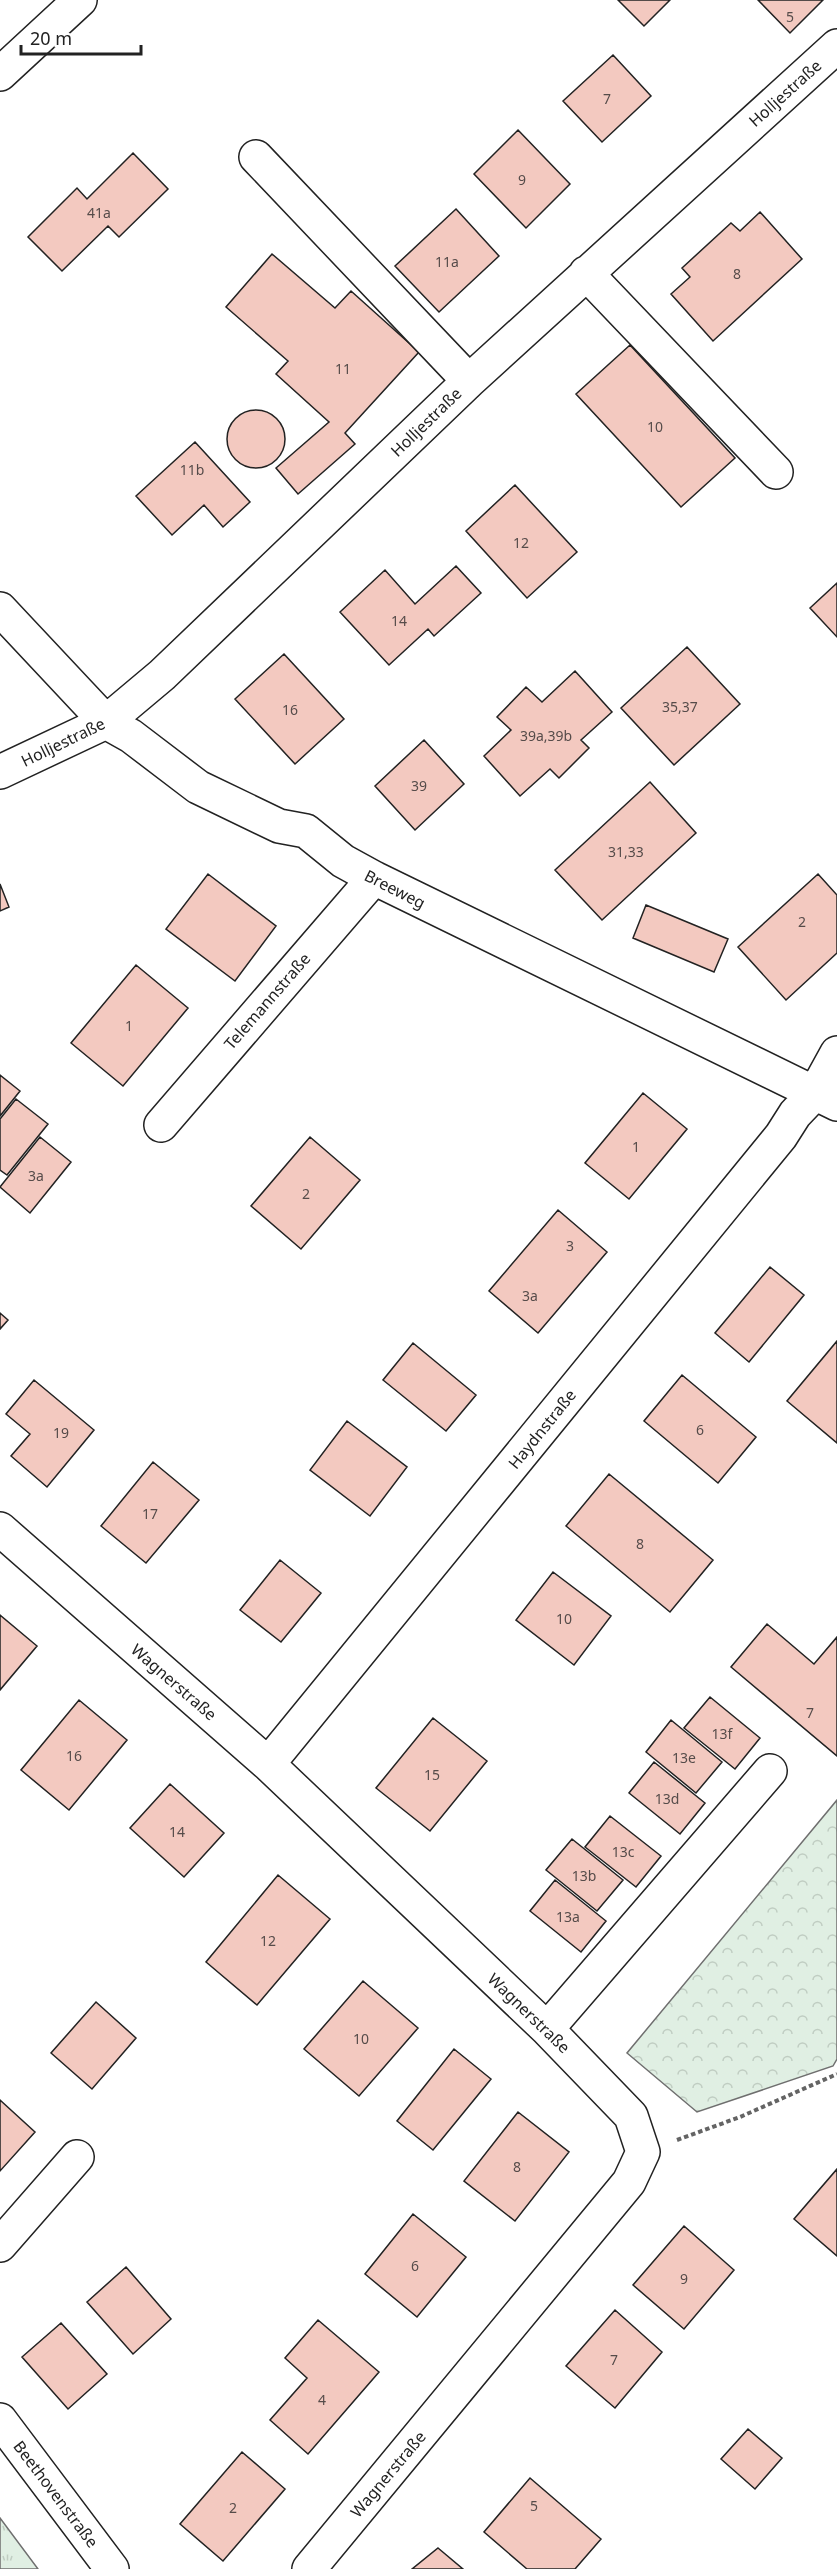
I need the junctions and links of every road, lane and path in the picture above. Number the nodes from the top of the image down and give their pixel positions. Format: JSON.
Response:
{"nodes":[{"id":1,"x":80,"y":0,"type":"edge"},
{"id":2,"x":837,"y":46,"type":"edge"},
{"id":3,"x":0,"y":74,"type":"edge"},
{"id":4,"x":256,"y":157,"type":"dead end"},
{"id":5,"x":586,"y":273,"type":"junction"},
{"id":6,"x":469,"y":381,"type":"junction"},
{"id":7,"x":776,"y":472,"type":"dead end"},
{"id":8,"x":0,"y":609,"type":"edge"},
{"id":9,"x":106,"y":722,"type":"junction"},
{"id":10,"x":0,"y":772,"type":"edge"},
{"id":11,"x":374,"y":878,"type":"junction"},
{"id":12,"x":837,"y":1053,"type":"edge"},
{"id":13,"x":826,"y":1098,"type":"edge"},
{"id":14,"x":161,"y":1125,"type":"dead end"},
{"id":15,"x":0,"y":1529,"type":"edge"},
{"id":16,"x":268,"y":1764,"type":"junction"},
{"id":17,"x":770,"y":1771,"type":"dead end"},
{"id":18,"x":547,"y":2029,"type":"junction"},
{"id":19,"x":837,"y":2074,"type":"edge"},
{"id":20,"x":643,"y":2152,"type":"junction"},
{"id":21,"x":77,"y":2157,"type":"dead end"},
{"id":22,"x":0,"y":2245,"type":"edge"},
{"id":23,"x":0,"y":2420,"type":"edge"},
{"id":24,"x":112,"y":2569,"type":"edge"},
{"id":25,"x":309,"y":2569,"type":"edge"}],
"edges":[{"from":1,"to":3,"type":"street"},
{"from":2,"to":5,"type":"street","name":"Holljestraße"},
{"from":4,"to":6,"type":"street"},
{"from":5,"to":6,"type":"street","name":"Holljestraße"},
{"from":5,"to":7,"type":"street"},
{"from":6,"to":9,"type":"street","name":"Holljestraße"},
{"from":8,"to":9,"type":"street","name":"Breeweg"},
{"from":9,"to":10,"type":"street","name":"Holljestraße"},
{"from":9,"to":11,"type":"street","name":"Breeweg"},
{"from":11,"to":13,"type":"street","name":"Breeweg"},
{"from":11,"to":14,"type":"street","name":"Telemannstraße"},
{"from":12,"to":13,"type":"street","name":"Haydnstraße"},
{"from":13,"to":16,"type":"street","name":"Haydnstraße"},
{"from":15,"to":16,"type":"street","name":"Wagnerstraße"},
{"from":16,"to":18,"type":"street","name":"Wagnerstraße"},
{"from":17,"to":18,"type":"street"},
{"from":18,"to":20,"type":"street","name":"Wagnerstraße"},
{"from":19,"to":20,"type":"path"},
{"from":20,"to":25,"type":"street","name":"Wagnerstraße"},
{"from":21,"to":22,"type":"street"},
{"from":23,"to":24,"type":"street","name":"Beethovenstraße"}]}
